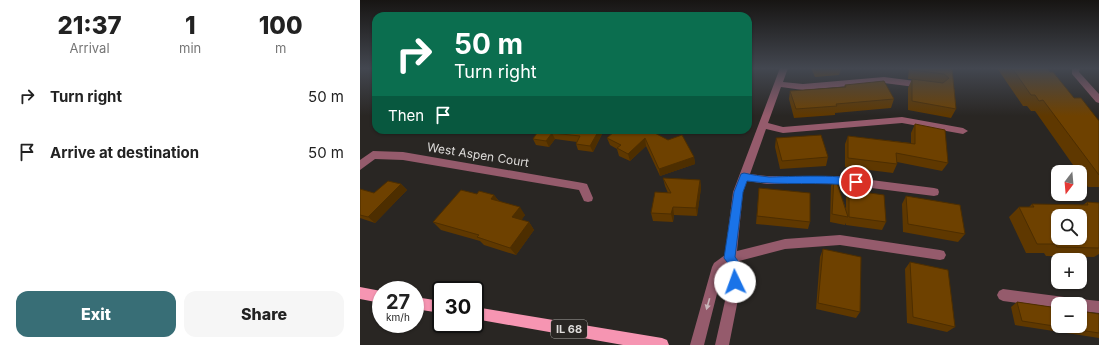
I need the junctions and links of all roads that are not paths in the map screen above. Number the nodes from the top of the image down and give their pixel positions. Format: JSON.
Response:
{"nodes":[{"id":1,"x":778,"y":84,"type":"joint"},
{"id":2,"x":837,"y":84,"type":"edge"},
{"id":3,"x":916,"y":84,"type":"edge"},
{"id":4,"x":1085,"y":84,"type":"edge"},
{"id":5,"x":931,"y":86,"type":"edge"},
{"id":6,"x":1099,"y":100,"type":"edge"},
{"id":7,"x":763,"y":125,"type":"junction"},
{"id":8,"x":963,"y":130,"type":"dead end"},
{"id":9,"x":360,"y":166,"type":"edge"},
{"id":10,"x":744,"y":177,"type":"junction"},
{"id":11,"x":934,"y":192,"type":"dead end"},
{"id":12,"x":588,"y":198,"type":"dead end"},
{"id":13,"x":940,"y":255,"type":"dead end"},
{"id":14,"x":730,"y":258,"type":"junction"},
{"id":15,"x":360,"y":293,"type":"edge"},
{"id":16,"x":372,"y":295,"type":"edge"},
{"id":17,"x":1003,"y":295,"type":"dead end"},
{"id":18,"x":1051,"y":301,"type":"edge"},
{"id":19,"x":1087,"y":306,"type":"edge"},
{"id":20,"x":1099,"y":307,"type":"edge"},
{"id":21,"x":484,"y":315,"type":"edge"},
{"id":22,"x":662,"y":345,"type":"edge"},
{"id":23,"x":697,"y":345,"type":"edge"},
{"id":24,"x":722,"y":345,"type":"edge"}],
"edges":[{"from":1,"to":2,"type":"street"},
{"from":1,"to":7,"type":"street"},
{"from":3,"to":5,"type":"street"},
{"from":4,"to":6,"type":"street"},
{"from":7,"to":8,"type":"street"},
{"from":7,"to":10,"type":"street"},
{"from":9,"to":12,"type":"street","name":"West Aspen Court"},
{"from":10,"to":11,"type":"street"},
{"from":10,"to":14,"type":"street"},
{"from":13,"to":14,"type":"street"},
{"from":14,"to":23,"type":"street","one_way":true},
{"from":14,"to":24,"type":"street"},
{"from":15,"to":16,"type":"main road"},
{"from":17,"to":18,"type":"street"},
{"from":19,"to":20,"type":"street"},
{"from":21,"to":22,"type":"main road","number":"IL 68"}]}
